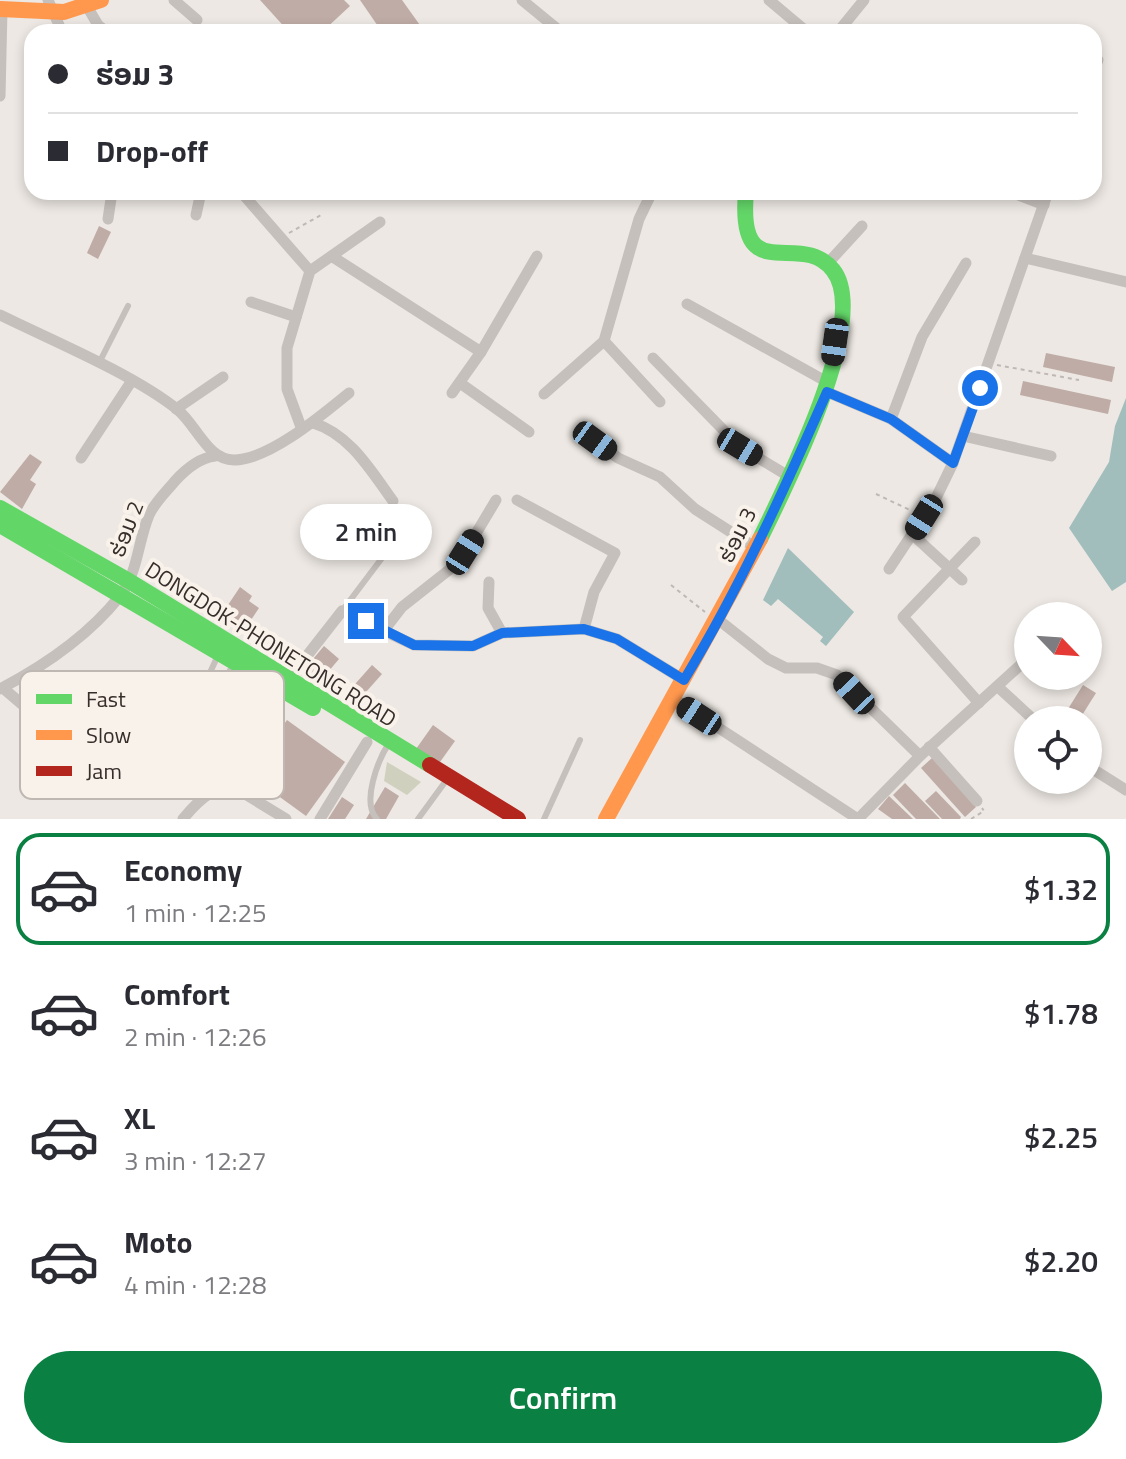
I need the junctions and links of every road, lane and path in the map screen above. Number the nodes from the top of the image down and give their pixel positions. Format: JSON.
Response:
{"nodes":[{"id":1,"x":48,"y":0,"type":"edge"},
{"id":2,"x":174,"y":0,"type":"edge"},
{"id":3,"x":522,"y":0,"type":"edge"},
{"id":4,"x":769,"y":0,"type":"edge"},
{"id":5,"x":864,"y":0,"type":"edge"},
{"id":6,"x":95,"y":4,"type":"edge"},
{"id":7,"x":1,"y":10,"type":"edge"},
{"id":8,"x":56,"y":16,"type":"junction"},
{"id":9,"x":197,"y":20,"type":"dead end"},
{"id":10,"x":59,"y":24,"type":"edge"},
{"id":11,"x":98,"y":24,"type":"edge"},
{"id":12,"x":551,"y":24,"type":"edge"},
{"id":13,"x":798,"y":24,"type":"edge"},
{"id":14,"x":844,"y":24,"type":"edge"},
{"id":15,"x":0,"y":96,"type":"edge"},
{"id":16,"x":111,"y":200,"type":"edge"},
{"id":17,"x":199,"y":200,"type":"edge"},
{"id":18,"x":248,"y":200,"type":"edge"},
{"id":19,"x":648,"y":200,"type":"edge"},
{"id":20,"x":746,"y":200,"type":"edge"},
{"id":21,"x":1031,"y":200,"type":"edge"},
{"id":22,"x":1046,"y":200,"type":"edge"},
{"id":23,"x":1044,"y":205,"type":"junction"},
{"id":24,"x":196,"y":215,"type":"dead end"},
{"id":25,"x":321,"y":215,"type":"dead end"},
{"id":26,"x":108,"y":219,"type":"dead end"},
{"id":27,"x":380,"y":222,"type":"dead end"},
{"id":28,"x":862,"y":226,"type":"dead end"},
{"id":29,"x":281,"y":238,"type":"junction"},
{"id":30,"x":537,"y":256,"type":"dead end"},
{"id":31,"x":333,"y":257,"type":"junction"},
{"id":32,"x":1025,"y":258,"type":"junction"},
{"id":33,"x":829,"y":262,"type":"junction"},
{"id":34,"x":966,"y":263,"type":"dead end"},
{"id":35,"x":310,"y":271,"type":"junction"},
{"id":36,"x":1126,"y":282,"type":"edge"},
{"id":37,"x":251,"y":302,"type":"dead end"},
{"id":38,"x":687,"y":304,"type":"dead end"},
{"id":39,"x":128,"y":306,"type":"dead end"},
{"id":40,"x":0,"y":315,"type":"edge"},
{"id":41,"x":296,"y":317,"type":"junction"},
{"id":42,"x":604,"y":341,"type":"junction"},
{"id":43,"x":481,"y":352,"type":"junction"},
{"id":44,"x":653,"y":358,"type":"dead end"},
{"id":45,"x":98,"y":364,"type":"junction"},
{"id":46,"x":988,"y":364,"type":"junction"},
{"id":47,"x":223,"y":377,"type":"dead end"},
{"id":48,"x":1079,"y":380,"type":"dead end"},
{"id":49,"x":131,"y":382,"type":"junction"},
{"id":50,"x":828,"y":388,"type":"junction"},
{"id":51,"x":349,"y":393,"type":"dead end"},
{"id":52,"x":544,"y":394,"type":"dead end"},
{"id":53,"x":660,"y":402,"type":"dead end"},
{"id":54,"x":176,"y":409,"type":"junction"},
{"id":55,"x":891,"y":419,"type":"junction"},
{"id":56,"x":307,"y":425,"type":"junction"},
{"id":57,"x":529,"y":432,"type":"dead end"},
{"id":58,"x":590,"y":433,"type":"dead end"},
{"id":59,"x":963,"y":436,"type":"junction"},
{"id":60,"x":215,"y":456,"type":"junction"},
{"id":61,"x":1051,"y":456,"type":"dead end"},
{"id":62,"x":81,"y":458,"type":"dead end"},
{"id":63,"x":953,"y":463,"type":"junction"},
{"id":64,"x":790,"y":477,"type":"junction"},
{"id":65,"x":876,"y":494,"type":"dead end"},
{"id":66,"x":496,"y":500,"type":"dead end"},
{"id":67,"x":517,"y":500,"type":"dead end"},
{"id":68,"x":393,"y":501,"type":"dead end"},
{"id":69,"x":1,"y":514,"type":"edge"},
{"id":70,"x":924,"y":517,"type":"junction"},
{"id":71,"x":913,"y":535,"type":"junction"},
{"id":72,"x":975,"y":542,"type":"dead end"},
{"id":73,"x":756,"y":548,"type":"junction"},
{"id":74,"x":385,"y":554,"type":"dead end"},
{"id":75,"x":889,"y":569,"type":"dead end"},
{"id":76,"x":948,"y":569,"type":"junction"},
{"id":77,"x":962,"y":580,"type":"dead end"},
{"id":78,"x":489,"y":582,"type":"dead end"},
{"id":79,"x":671,"y":585,"type":"dead end"},
{"id":80,"x":124,"y":589,"type":"junction"},
{"id":81,"x":342,"y":611,"type":"junction"},
{"id":82,"x":720,"y":621,"type":"junction"},
{"id":83,"x":385,"y":629,"type":"junction"},
{"id":84,"x":584,"y":629,"type":"junction"},
{"id":85,"x":502,"y":633,"type":"junction"},
{"id":86,"x":219,"y":653,"type":"junction"},
{"id":87,"x":234,"y":662,"type":"junction"},
{"id":88,"x":30,"y":671,"type":"edge"},
{"id":89,"x":211,"y":671,"type":"edge"},
{"id":90,"x":230,"y":671,"type":"edge"},
{"id":91,"x":249,"y":671,"type":"edge"},
{"id":92,"x":272,"y":671,"type":"edge"},
{"id":93,"x":1014,"y":672,"type":"edge"},
{"id":94,"x":20,"y":677,"type":"edge"},
{"id":95,"x":284,"y":678,"type":"edge"},
{"id":96,"x":288,"y":680,"type":"junction"},
{"id":97,"x":684,"y":680,"type":"junction"},
{"id":98,"x":998,"y":687,"type":"junction"},
{"id":99,"x":1,"y":688,"type":"edge"},
{"id":100,"x":284,"y":692,"type":"edge"},
{"id":101,"x":673,"y":698,"type":"junction"},
{"id":102,"x":979,"y":703,"type":"junction"},
{"id":103,"x":20,"y":704,"type":"edge"},
{"id":104,"x":1019,"y":706,"type":"edge"},
{"id":105,"x":580,"y":740,"type":"dead end"},
{"id":106,"x":367,"y":742,"type":"junction"},
{"id":107,"x":386,"y":747,"type":"junction"},
{"id":108,"x":925,"y":752,"type":"junction"},
{"id":109,"x":1102,"y":775,"type":"edge"},
{"id":110,"x":445,"y":783,"type":"junction"},
{"id":111,"x":1126,"y":790,"type":"edge"},
{"id":112,"x":203,"y":799,"type":"edge"},
{"id":113,"x":253,"y":799,"type":"edge"},
{"id":114,"x":977,"y":801,"type":"dead end"},
{"id":115,"x":183,"y":819,"type":"edge"},
{"id":116,"x":286,"y":819,"type":"edge"},
{"id":117,"x":320,"y":819,"type":"edge"},
{"id":118,"x":377,"y":819,"type":"edge"},
{"id":119,"x":418,"y":819,"type":"edge"},
{"id":120,"x":497,"y":819,"type":"edge"},
{"id":121,"x":518,"y":819,"type":"edge"},
{"id":122,"x":544,"y":819,"type":"edge"},
{"id":123,"x":606,"y":819,"type":"edge"},
{"id":124,"x":858,"y":819,"type":"edge"}],
"edges":[{"from":1,"to":8,"type":"street"},
{"from":2,"to":9,"type":"street"},
{"from":3,"to":12,"type":"street"},
{"from":4,"to":13,"type":"street"},
{"from":5,"to":14,"type":"street"},
{"from":6,"to":8,"type":"main road"},
{"from":6,"to":11,"type":"street"},
{"from":7,"to":8,"type":"main road"},
{"from":7,"to":15,"type":"street"},
{"from":8,"to":10,"type":"street"},
{"from":16,"to":26,"type":"street"},
{"from":17,"to":24,"type":"street"},
{"from":18,"to":29,"type":"street"},
{"from":19,"to":42,"type":"street"},
{"from":20,"to":33,"type":"main road"},
{"from":21,"to":23,"type":"street"},
{"from":22,"to":23,"type":"street"},
{"from":23,"to":32,"type":"street"},
{"from":25,"to":29,"type":"path"},
{"from":27,"to":31,"type":"street"},
{"from":28,"to":33,"type":"street"},
{"from":29,"to":35,"type":"street"},
{"from":30,"to":43,"type":"street"},
{"from":31,"to":35,"type":"street"},
{"from":31,"to":43,"type":"street"},
{"from":32,"to":36,"type":"street"},
{"from":32,"to":46,"type":"street"},
{"from":33,"to":50,"type":"main road","name":"ຮ່ອມ 3"},
{"from":34,"to":55,"type":"street"},
{"from":35,"to":41,"type":"street"},
{"from":37,"to":41,"type":"street"},
{"from":38,"to":50,"type":"street"},
{"from":39,"to":45,"type":"lane"},
{"from":40,"to":45,"type":"street"},
{"from":41,"to":56,"type":"street"},
{"from":42,"to":52,"type":"street"},
{"from":42,"to":53,"type":"street"},
{"from":43,"to":57,"type":"street"},
{"from":44,"to":64,"type":"street"},
{"from":45,"to":49,"type":"street"},
{"from":46,"to":48,"type":"path"},
{"from":46,"to":59,"type":"street"},
{"from":47,"to":54,"type":"street"},
{"from":49,"to":54,"type":"street"},
{"from":49,"to":62,"type":"street"},
{"from":50,"to":55,"type":"street"},
{"from":50,"to":64,"type":"main road","name":"ຮ່ອມ 3"},
{"from":51,"to":56,"type":"street"},
{"from":54,"to":60,"type":"street"},
{"from":55,"to":63,"type":"street"},
{"from":56,"to":60,"type":"street"},
{"from":56,"to":68,"type":"street"},
{"from":58,"to":73,"type":"street"},
{"from":59,"to":61,"type":"street"},
{"from":59,"to":63,"type":"street"},
{"from":60,"to":80,"type":"street","name":"ຮ່ອມ 2"},
{"from":63,"to":70,"type":"street"},
{"from":64,"to":73,"type":"main road","name":"ຮ່ອມ 3"},
{"from":65,"to":70,"type":"path"},
{"from":66,"to":83,"type":"street"},
{"from":67,"to":84,"type":"street"},
{"from":69,"to":80,"type":"main road","name":"DONGDOK-PHONETONG ROAD"},
{"from":70,"to":71,"type":"street"},
{"from":71,"to":75,"type":"street"},
{"from":71,"to":76,"type":"street"},
{"from":72,"to":76,"type":"street"},
{"from":73,"to":82,"type":"main road","name":"ຮ່ອມ 3"},
{"from":74,"to":81,"type":"lane"},
{"from":76,"to":77,"type":"street"},
{"from":76,"to":102,"type":"street"},
{"from":78,"to":85,"type":"street"},
{"from":79,"to":82,"type":"path"},
{"from":80,"to":86,"type":"main road","name":"DONGDOK-PHONETONG ROAD"},
{"from":80,"to":88,"type":"street"},
{"from":80,"to":92,"type":"main road","name":"DONGDOK-PHONETONG ROAD"},
{"from":81,"to":83,"type":"street"},
{"from":81,"to":96,"type":"street"},
{"from":82,"to":97,"type":"main road","name":"ຮ່ອມ 3"},
{"from":82,"to":108,"type":"street"},
{"from":83,"to":85,"type":"street"},
{"from":84,"to":85,"type":"street"},
{"from":84,"to":97,"type":"street"},
{"from":86,"to":87,"type":"main road","name":"DONGDOK-PHONETONG ROAD"},
{"from":86,"to":89,"type":"lane"},
{"from":87,"to":90,"type":"lane"},
{"from":87,"to":91,"type":"main road","name":"DONGDOK-PHONETONG ROAD"},
{"from":93,"to":98,"type":"street"},
{"from":94,"to":99,"type":"street"},
{"from":95,"to":96,"type":"main road","name":"DONGDOK-PHONETONG ROAD"},
{"from":96,"to":107,"type":"main road","name":"DONGDOK-PHONETONG ROAD"},
{"from":97,"to":101,"type":"main road","name":"ຮ່ອມ 3"},
{"from":98,"to":102,"type":"street"},
{"from":98,"to":104,"type":"street"},
{"from":99,"to":103,"type":"street"},
{"from":100,"to":106,"type":"main road","name":"DONGDOK-PHONETONG ROAD"},
{"from":101,"to":123,"type":"main road","name":"ຮ່ອມ 3"},
{"from":101,"to":124,"type":"street"},
{"from":102,"to":108,"type":"street"},
{"from":105,"to":122,"type":"lane"},
{"from":106,"to":107,"type":"main road","name":"DONGDOK-PHONETONG ROAD"},
{"from":106,"to":117,"type":"street"},
{"from":107,"to":110,"type":"main road","name":"DONGDOK-PHONETONG ROAD"},
{"from":107,"to":118,"type":"lane"},
{"from":108,"to":114,"type":"street"},
{"from":108,"to":124,"type":"street"},
{"from":109,"to":111,"type":"street"},
{"from":110,"to":119,"type":"lane"},
{"from":110,"to":120,"type":"main road","name":"DONGDOK-PHONETONG ROAD"},
{"from":110,"to":121,"type":"main road","name":"DONGDOK-PHONETONG ROAD"},
{"from":112,"to":115,"type":"street"},
{"from":113,"to":116,"type":"street"}]}
